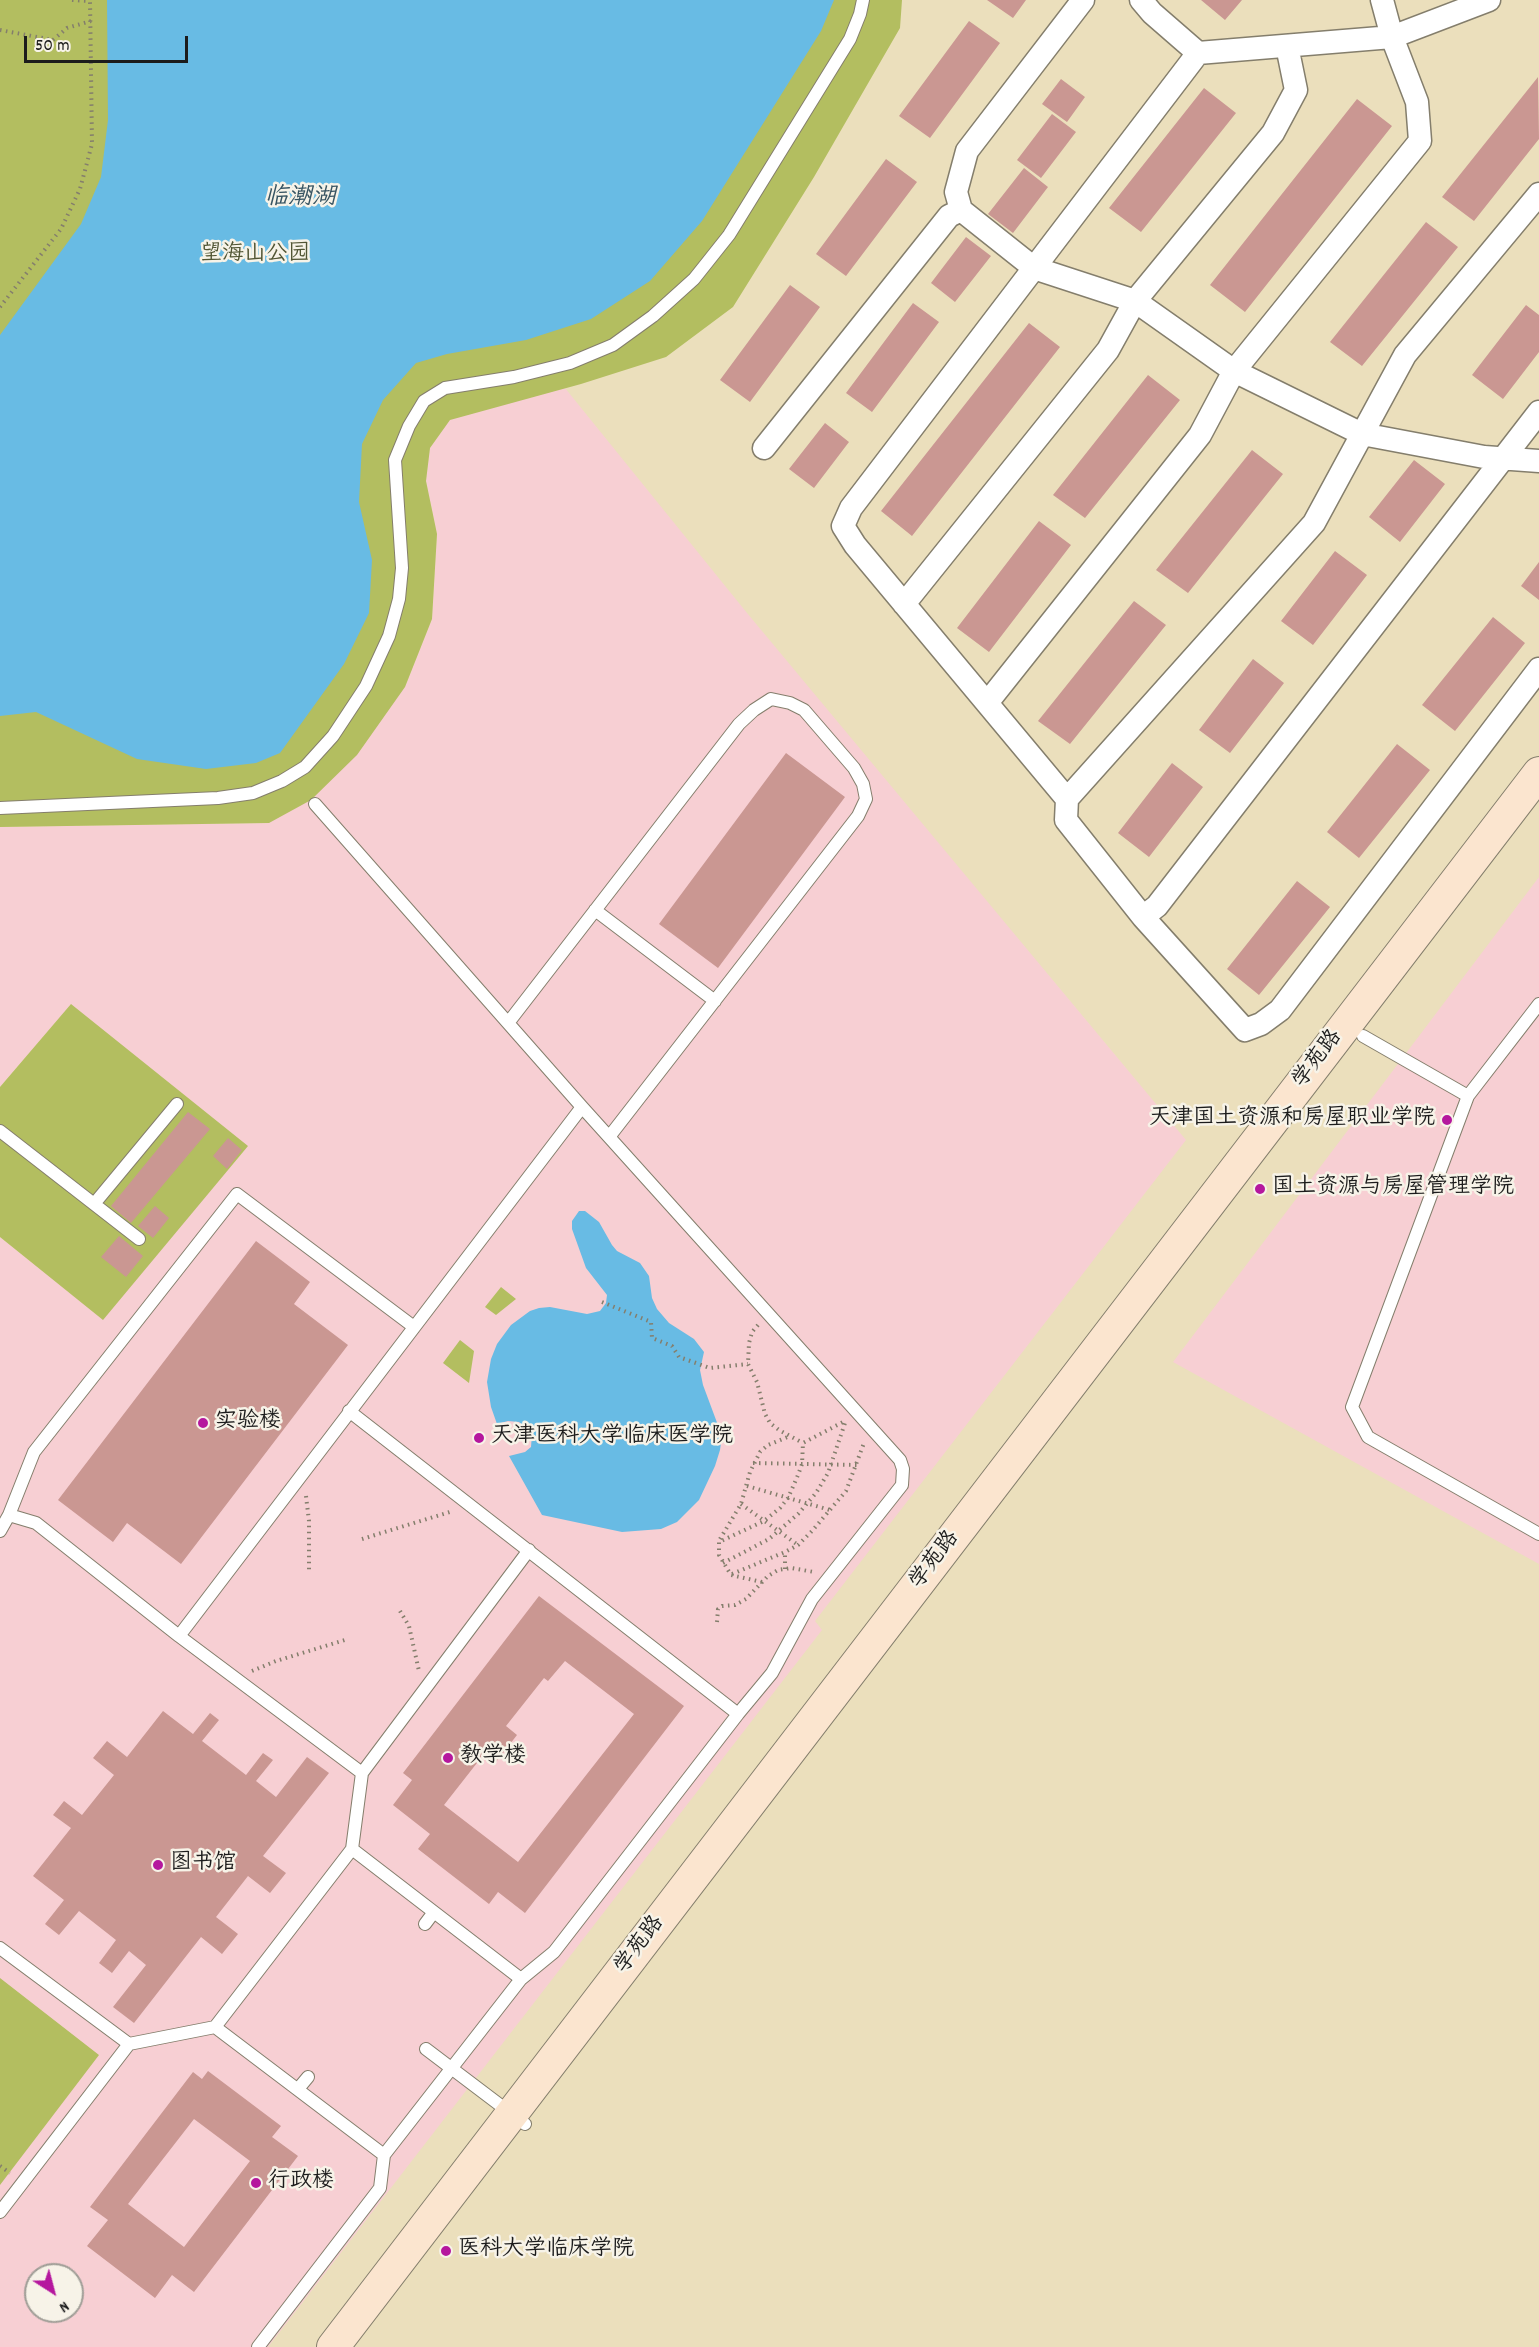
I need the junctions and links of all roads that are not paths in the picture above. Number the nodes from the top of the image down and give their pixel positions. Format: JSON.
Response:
{"nodes":[{"id":1,"x":863,"y":0,"type":"edge"},
{"id":2,"x":1083,"y":0,"type":"edge"},
{"id":3,"x":1141,"y":0,"type":"edge"},
{"id":4,"x":1382,"y":0,"type":"edge"},
{"id":5,"x":1489,"y":0,"type":"edge"},
{"id":6,"x":1392,"y":38,"type":"junction"},
{"id":7,"x":1287,"y":46,"type":"junction"},
{"id":8,"x":1198,"y":53,"type":"junction"},
{"id":9,"x":1539,"y":194,"type":"edge"},
{"id":10,"x":961,"y":210,"type":"junction"},
{"id":11,"x":1034,"y":268,"type":"junction"},
{"id":12,"x":1135,"y":301,"type":"junction"},
{"id":13,"x":1234,"y":371,"type":"junction"},
{"id":14,"x":1539,"y":412,"type":"edge"},
{"id":15,"x":1362,"y":434,"type":"junction"},
{"id":16,"x":764,"y":448,"type":"dead end"},
{"id":17,"x":1503,"y":459,"type":"junction"},
{"id":18,"x":1539,"y":461,"type":"edge"},
{"id":19,"x":904,"y":604,"type":"junction"},
{"id":20,"x":1539,"y":669,"type":"edge"},
{"id":21,"x":987,"y":703,"type":"junction"},
{"id":22,"x":1539,"y":773,"type":"edge"},
{"id":23,"x":1067,"y":799,"type":"junction"},
{"id":24,"x":315,"y":804,"type":"dead end"},
{"id":25,"x":1539,"y":807,"type":"edge"},
{"id":26,"x":0,"y":808,"type":"edge"},
{"id":27,"x":595,"y":910,"type":"junction"},
{"id":28,"x":1143,"y":917,"type":"junction"},
{"id":29,"x":715,"y":1001,"type":"junction"},
{"id":30,"x":1539,"y":1004,"type":"edge"},
{"id":31,"x":508,"y":1023,"type":"junction"},
{"id":32,"x":1363,"y":1036,"type":"junction"},
{"id":33,"x":1468,"y":1096,"type":"junction"},
{"id":34,"x":177,"y":1104,"type":"dead end"},
{"id":35,"x":582,"y":1107,"type":"junction"},
{"id":36,"x":0,"y":1131,"type":"edge"},
{"id":37,"x":609,"y":1137,"type":"junction"},
{"id":38,"x":94,"y":1204,"type":"junction"},
{"id":39,"x":139,"y":1239,"type":"dead end"},
{"id":40,"x":414,"y":1327,"type":"junction"},
{"id":41,"x":349,"y":1411,"type":"junction"},
{"id":42,"x":9,"y":1515,"type":"junction"},
{"id":43,"x":0,"y":1531,"type":"edge"},
{"id":44,"x":1539,"y":1534,"type":"edge"},
{"id":45,"x":529,"y":1550,"type":"junction"},
{"id":46,"x":179,"y":1636,"type":"junction"},
{"id":47,"x":738,"y":1714,"type":"junction"},
{"id":48,"x":362,"y":1773,"type":"junction"},
{"id":49,"x":352,"y":1850,"type":"junction"},
{"id":50,"x":434,"y":1912,"type":"junction"},
{"id":51,"x":425,"y":1924,"type":"dead end"},
{"id":52,"x":0,"y":1948,"type":"edge"},
{"id":53,"x":521,"y":1979,"type":"junction"},
{"id":54,"x":215,"y":2026,"type":"junction"},
{"id":55,"x":129,"y":2044,"type":"junction"},
{"id":56,"x":426,"y":2049,"type":"dead end"},
{"id":57,"x":451,"y":2068,"type":"junction"},
{"id":58,"x":308,"y":2076,"type":"dead end"},
{"id":59,"x":297,"y":2089,"type":"junction"},
{"id":60,"x":518,"y":2120,"type":"junction"},
{"id":61,"x":384,"y":2155,"type":"junction"},
{"id":62,"x":0,"y":2212,"type":"edge"},
{"id":63,"x":258,"y":2347,"type":"edge"},
{"id":64,"x":333,"y":2347,"type":"edge"},
{"id":65,"x":353,"y":2347,"type":"edge"}],
"edges":[{"from":1,"to":26,"type":"lane"},
{"from":2,"to":10,"type":"street"},
{"from":3,"to":8,"type":"street"},
{"from":4,"to":6,"type":"street"},
{"from":5,"to":6,"type":"street"},
{"from":6,"to":7,"type":"street"},
{"from":6,"to":13,"type":"street"},
{"from":7,"to":8,"type":"street"},
{"from":7,"to":12,"type":"street"},
{"from":8,"to":11,"type":"street"},
{"from":9,"to":15,"type":"street"},
{"from":10,"to":11,"type":"street"},
{"from":10,"to":16,"type":"street"},
{"from":11,"to":12,"type":"street"},
{"from":11,"to":19,"type":"street"},
{"from":12,"to":13,"type":"street"},
{"from":12,"to":19,"type":"street"},
{"from":13,"to":15,"type":"street"},
{"from":13,"to":21,"type":"street"},
{"from":14,"to":17,"type":"street"},
{"from":15,"to":17,"type":"street"},
{"from":15,"to":23,"type":"street"},
{"from":17,"to":18,"type":"street"},
{"from":17,"to":28,"type":"street"},
{"from":19,"to":21,"type":"street"},
{"from":20,"to":28,"type":"street"},
{"from":21,"to":23,"type":"street"},
{"from":22,"to":60,"type":"street","name":"学苑路"},
{"from":23,"to":28,"type":"street"},
{"from":24,"to":31,"type":"lane"},
{"from":25,"to":32,"type":"street","name":"学苑路"},
{"from":27,"to":29,"type":"lane"},
{"from":27,"to":29,"type":"lane"},
{"from":27,"to":31,"type":"lane"},
{"from":29,"to":37,"type":"lane"},
{"from":30,"to":33,"type":"lane"},
{"from":31,"to":35,"type":"lane"},
{"from":32,"to":33,"type":"lane"},
{"from":32,"to":60,"type":"street","name":"学苑路"},
{"from":33,"to":44,"type":"lane"},
{"from":34,"to":38,"type":"lane"},
{"from":35,"to":37,"type":"lane"},
{"from":35,"to":40,"type":"lane"},
{"from":36,"to":38,"type":"lane"},
{"from":37,"to":47,"type":"lane"},
{"from":38,"to":39,"type":"lane"},
{"from":40,"to":41,"type":"lane"},
{"from":40,"to":42,"type":"lane"},
{"from":41,"to":45,"type":"lane"},
{"from":41,"to":46,"type":"lane"},
{"from":42,"to":43,"type":"lane"},
{"from":42,"to":46,"type":"lane"},
{"from":45,"to":47,"type":"lane"},
{"from":45,"to":48,"type":"lane"},
{"from":46,"to":48,"type":"lane"},
{"from":47,"to":53,"type":"lane"},
{"from":48,"to":49,"type":"lane"},
{"from":49,"to":50,"type":"lane"},
{"from":49,"to":54,"type":"lane"},
{"from":50,"to":51,"type":"lane"},
{"from":50,"to":53,"type":"lane"},
{"from":52,"to":55,"type":"lane"},
{"from":53,"to":57,"type":"lane"},
{"from":54,"to":55,"type":"lane"},
{"from":54,"to":59,"type":"lane"},
{"from":55,"to":62,"type":"lane"},
{"from":56,"to":57,"type":"lane"},
{"from":57,"to":60,"type":"lane"},
{"from":57,"to":61,"type":"lane"},
{"from":58,"to":59,"type":"lane"},
{"from":59,"to":61,"type":"lane"},
{"from":60,"to":64,"type":"street","name":"学苑路"},
{"from":60,"to":65,"type":"street","name":"学苑路"},
{"from":61,"to":63,"type":"lane"}]}
